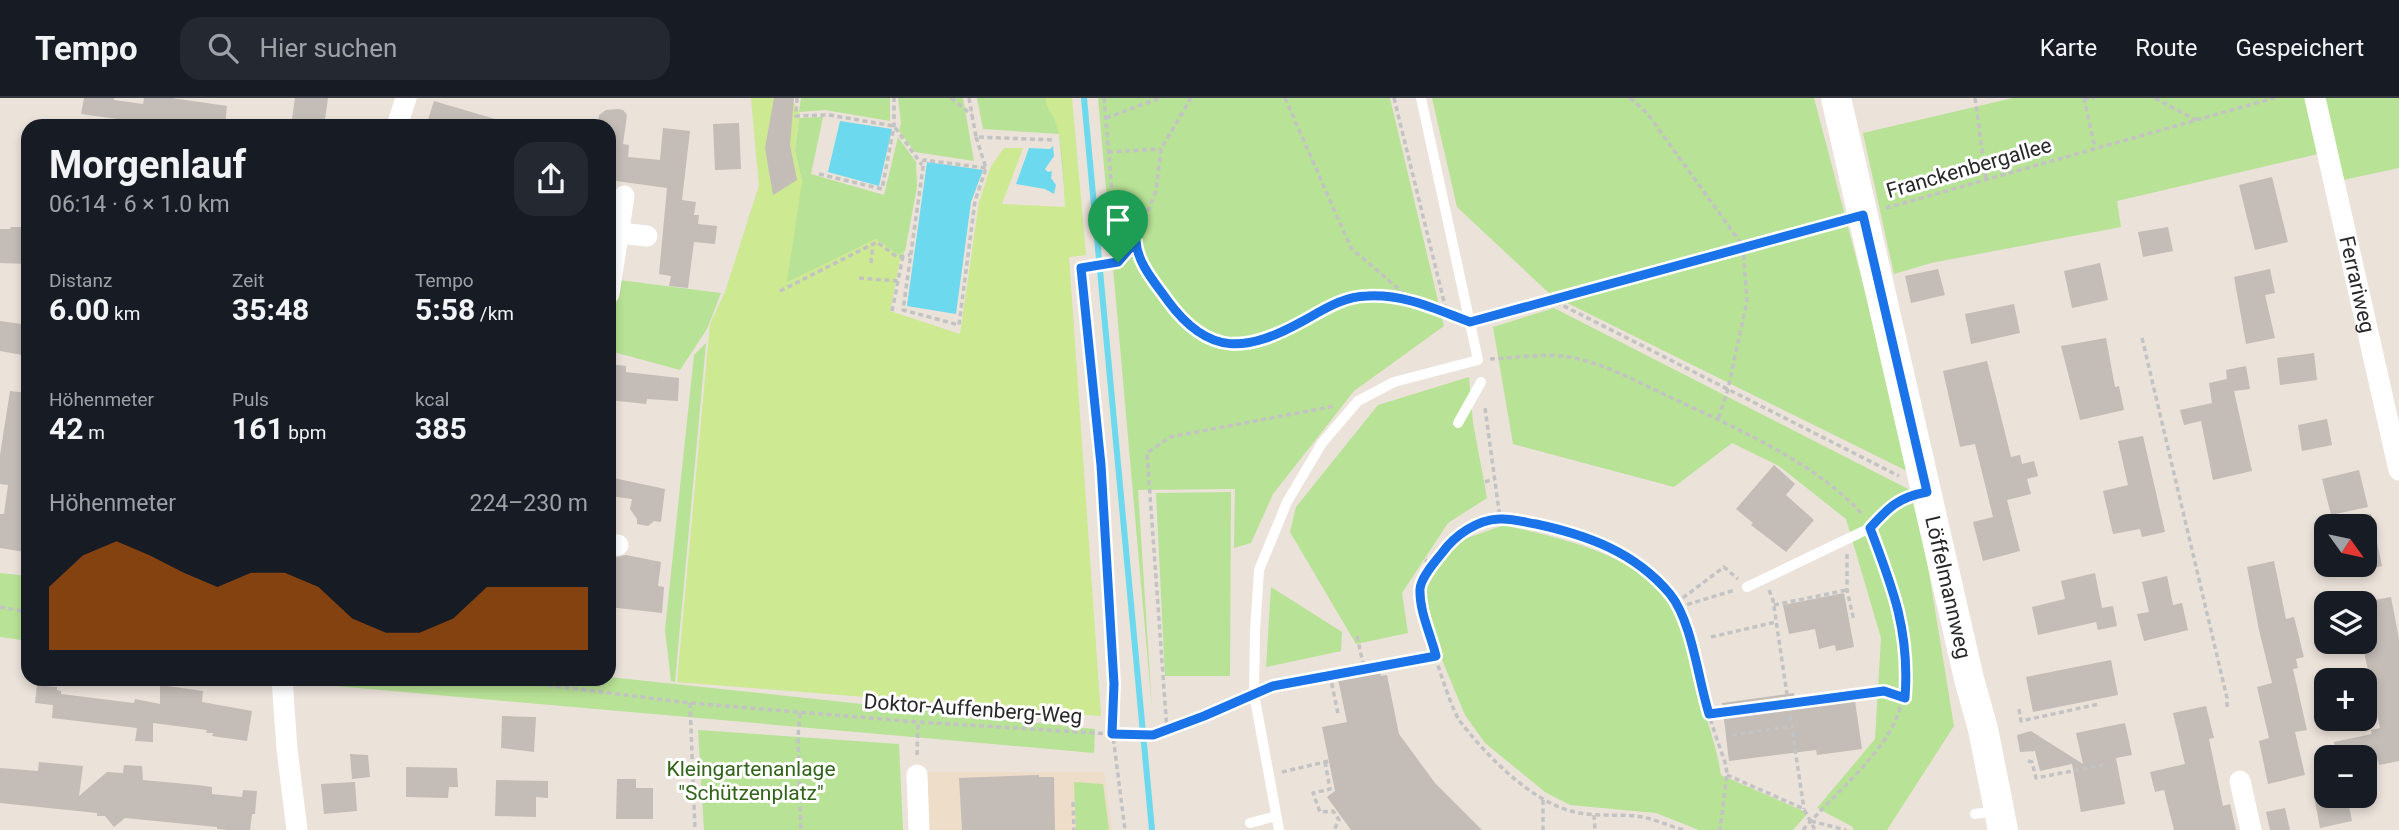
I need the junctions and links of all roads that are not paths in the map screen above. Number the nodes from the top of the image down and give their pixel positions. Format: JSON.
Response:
{"nodes":[{"id":1,"x":406,"y":98,"type":"edge"},
{"id":2,"x":1421,"y":98,"type":"edge"},
{"id":3,"x":1836,"y":98,"type":"edge"},
{"id":4,"x":2315,"y":98,"type":"edge"},
{"id":5,"x":399,"y":119,"type":"edge"},
{"id":6,"x":624,"y":196,"type":"dead end"},
{"id":7,"x":618,"y":233,"type":"junction"},
{"id":8,"x":647,"y":236,"type":"dead end"},
{"id":9,"x":616,"y":247,"type":"edge"},
{"id":10,"x":1481,"y":382,"type":"road end"},
{"id":11,"x":1458,"y":423,"type":"dead end"},
{"id":12,"x":2399,"y":470,"type":"edge"},
{"id":13,"x":1927,"y":492,"type":"junction"},
{"id":14,"x":1747,"y":587,"type":"road end"},
{"id":15,"x":282,"y":686,"type":"edge"},
{"id":16,"x":917,"y":775,"type":"road end"},
{"id":17,"x":2240,"y":781,"type":"dead end"},
{"id":18,"x":1276,"y":816,"type":"junction"},
{"id":19,"x":1993,"y":818,"type":"edge"},
{"id":20,"x":1250,"y":823,"type":"dead end"},
{"id":21,"x":297,"y":830,"type":"edge"},
{"id":22,"x":919,"y":830,"type":"edge"},
{"id":23,"x":1279,"y":830,"type":"edge"},
{"id":24,"x":2251,"y":830,"type":"edge"}],
"edges":[{"from":1,"to":5,"type":"street"},
{"from":2,"to":18,"type":"lane"},
{"from":3,"to":13,"type":"street","name":"Löffelmannweg"},
{"from":4,"to":12,"type":"street","name":"Ferrariweg"},
{"from":6,"to":7,"type":"street"},
{"from":7,"to":8,"type":"street"},
{"from":7,"to":9,"type":"street"},
{"from":10,"to":11,"type":"lane"},
{"from":13,"to":14,"type":"lane"},
{"from":13,"to":19,"type":"street","name":"Löffelmannweg"},
{"from":15,"to":21,"type":"street"},
{"from":16,"to":22,"type":"street"},
{"from":17,"to":24,"type":"street"},
{"from":18,"to":20,"type":"lane"},
{"from":18,"to":23,"type":"lane"}]}
